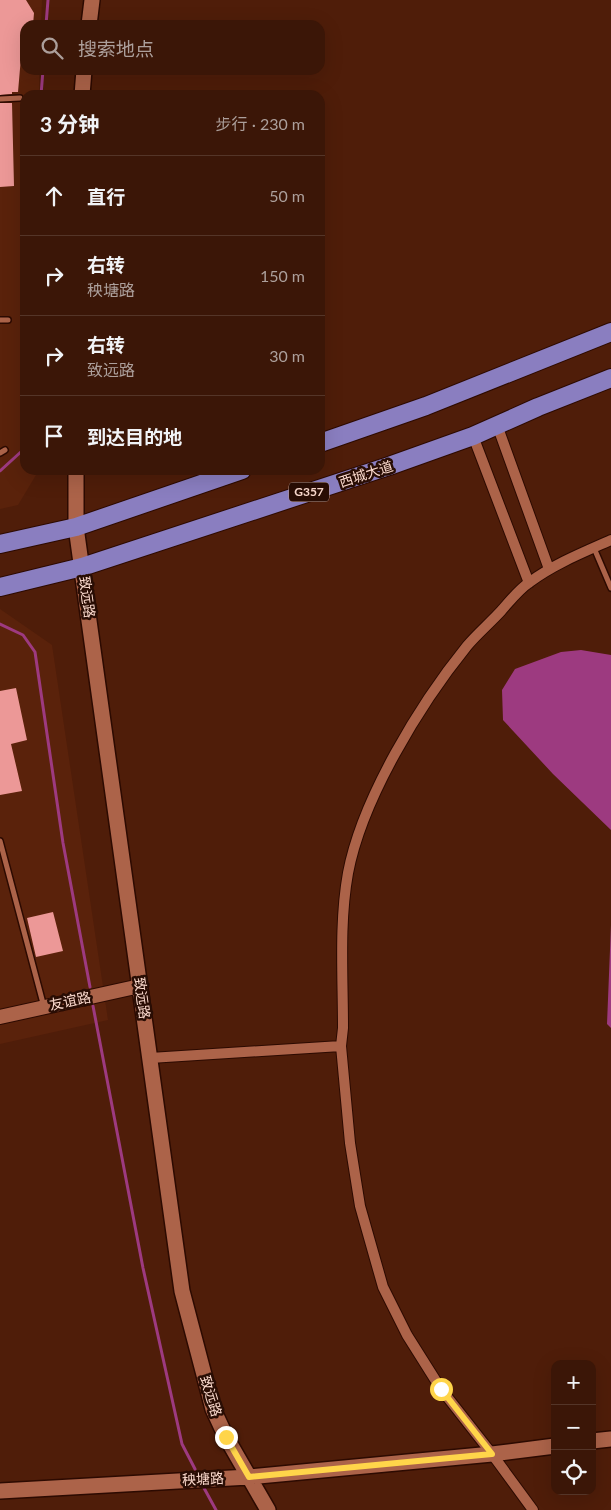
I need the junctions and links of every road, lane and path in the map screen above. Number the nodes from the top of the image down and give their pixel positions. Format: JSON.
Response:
{"nodes":[{"id":1,"x":92,"y":0,"type":"edge"},
{"id":2,"x":90,"y":20,"type":"edge"},
{"id":3,"x":84,"y":75,"type":"edge"},
{"id":4,"x":82,"y":90,"type":"edge"},
{"id":5,"x":20,"y":98,"type":"dead end"},
{"id":6,"x":0,"y":99,"type":"edge"},
{"id":7,"x":0,"y":320,"type":"edge"},
{"id":8,"x":8,"y":320,"type":"dead end"},
{"id":9,"x":611,"y":332,"type":"edge"},
{"id":10,"x":611,"y":378,"type":"edge"},
{"id":11,"x":497,"y":425,"type":"junction"},
{"id":12,"x":473,"y":436,"type":"junction"},
{"id":13,"x":325,"y":441,"type":"edge"},
{"id":14,"x":76,"y":475,"type":"edge"},
{"id":15,"x":227,"y":475,"type":"edge"},
{"id":16,"x":76,"y":527,"type":"junction"},
{"id":17,"x":611,"y":540,"type":"edge"},
{"id":18,"x":0,"y":544,"type":"edge"},
{"id":19,"x":594,"y":548,"type":"junction"},
{"id":20,"x":82,"y":567,"type":"junction"},
{"id":21,"x":549,"y":569,"type":"junction"},
{"id":22,"x":529,"y":582,"type":"junction"},
{"id":23,"x":0,"y":587,"type":"edge"},
{"id":24,"x":611,"y":588,"type":"edge"},
{"id":25,"x":0,"y":841,"type":"edge"},
{"id":26,"x":140,"y":986,"type":"junction"},
{"id":27,"x":44,"y":1007,"type":"junction"},
{"id":28,"x":0,"y":1017,"type":"edge"},
{"id":29,"x":341,"y":1046,"type":"junction"},
{"id":30,"x":150,"y":1058,"type":"junction"},
{"id":31,"x":611,"y":1439,"type":"edge"},
{"id":32,"x":596,"y":1441,"type":"edge"},
{"id":33,"x":551,"y":1447,"type":"edge"},
{"id":34,"x":492,"y":1454,"type":"junction"},
{"id":35,"x":249,"y":1477,"type":"junction"},
{"id":36,"x":0,"y":1492,"type":"edge"},
{"id":37,"x":268,"y":1510,"type":"edge"},
{"id":38,"x":533,"y":1510,"type":"edge"}],
"edges":[{"from":1,"to":2,"type":"main road"},
{"from":3,"to":4,"type":"main road"},
{"from":5,"to":6,"type":"lane"},
{"from":7,"to":8,"type":"lane"},
{"from":9,"to":13,"type":"highway"},
{"from":10,"to":11,"type":"highway","name":"西城大道","number":"G357"},
{"from":11,"to":12,"type":"highway","name":"西城大道","number":"G357"},
{"from":11,"to":21,"type":"street"},
{"from":12,"to":20,"type":"highway","name":"西城大道","number":"G357"},
{"from":12,"to":22,"type":"street"},
{"from":14,"to":16,"type":"main road","name":"致远路"},
{"from":15,"to":16,"type":"highway"},
{"from":16,"to":18,"type":"highway"},
{"from":16,"to":20,"type":"main road","name":"致远路"},
{"from":17,"to":19,"type":"street"},
{"from":19,"to":21,"type":"street"},
{"from":19,"to":24,"type":"lane"},
{"from":20,"to":23,"type":"highway","name":"西城大道","number":"G357"},
{"from":20,"to":26,"type":"main road","name":"致远路"},
{"from":21,"to":22,"type":"street"},
{"from":22,"to":29,"type":"street"},
{"from":25,"to":27,"type":"lane"},
{"from":26,"to":27,"type":"street","name":"友谊路"},
{"from":26,"to":30,"type":"main road","name":"致远路"},
{"from":27,"to":28,"type":"street","name":"友谊路"},
{"from":29,"to":30,"type":"street"},
{"from":29,"to":34,"type":"street"},
{"from":30,"to":35,"type":"main road","name":"致远路"},
{"from":31,"to":32,"type":"main road"},
{"from":33,"to":34,"type":"main road","name":"秧塘路"},
{"from":34,"to":35,"type":"main road","name":"秧塘路"},
{"from":34,"to":38,"type":"street"},
{"from":35,"to":36,"type":"main road","name":"秧塘路"},
{"from":35,"to":37,"type":"main road","name":"致远路"}]}
